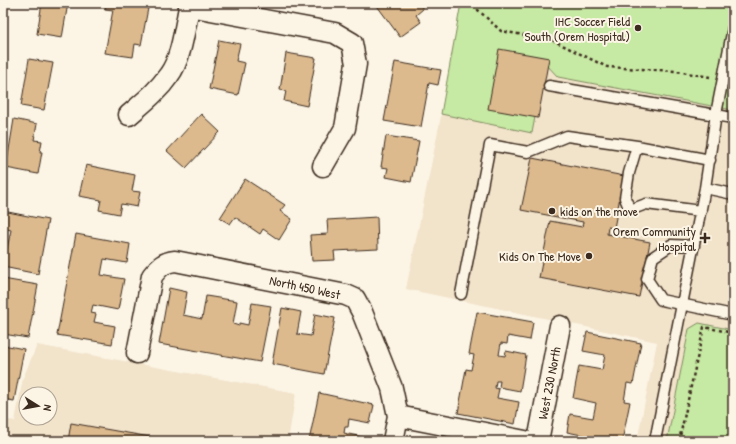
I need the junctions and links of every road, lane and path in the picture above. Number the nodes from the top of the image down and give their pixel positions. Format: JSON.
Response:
{"nodes":[{"id":1,"x":478,"y":3,"type":"edge"},
{"id":2,"x":189,"y":4,"type":"edge"},
{"id":3,"x":733,"y":28,"type":"edge"},
{"id":4,"x":712,"y":78,"type":"dead end"},
{"id":5,"x":549,"y":86,"type":"dead end"},
{"id":6,"x":716,"y":114,"type":"junction"},
{"id":7,"x":129,"y":115,"type":"dead end"},
{"id":8,"x":733,"y":118,"type":"edge"},
{"id":9,"x":637,"y":146,"type":"junction"},
{"id":10,"x":710,"y":160,"type":"junction"},
{"id":11,"x":323,"y":166,"type":"dead end"},
{"id":12,"x":705,"y":188,"type":"junction"},
{"id":13,"x":733,"y":194,"type":"edge"},
{"id":14,"x":701,"y":211,"type":"junction"},
{"id":15,"x":694,"y":246,"type":"junction"},
{"id":16,"x":462,"y":294,"type":"dead end"},
{"id":17,"x":683,"y":305,"type":"junction"},
{"id":18,"x":733,"y":315,"type":"edge"},
{"id":19,"x":560,"y":326,"type":"dead end"},
{"id":20,"x":733,"y":333,"type":"edge"},
{"id":21,"x":137,"y":353,"type":"dead end"},
{"id":22,"x":398,"y":416,"type":"junction"},
{"id":23,"x":393,"y":441,"type":"edge"},
{"id":24,"x":525,"y":441,"type":"edge"},
{"id":25,"x":538,"y":441,"type":"edge"},
{"id":26,"x":655,"y":441,"type":"edge"},
{"id":27,"x":678,"y":441,"type":"edge"}],
"edges":[{"from":1,"to":4,"type":"path"},
{"from":2,"to":7,"type":"street"},
{"from":2,"to":11,"type":"street"},
{"from":3,"to":6,"type":"lane"},
{"from":5,"to":6,"type":"lane"},
{"from":6,"to":8,"type":"lane"},
{"from":6,"to":10,"type":"lane"},
{"from":9,"to":10,"type":"lane"},
{"from":9,"to":14,"type":"lane"},
{"from":9,"to":16,"type":"lane"},
{"from":10,"to":12,"type":"lane"},
{"from":12,"to":13,"type":"lane"},
{"from":12,"to":14,"type":"lane"},
{"from":14,"to":15,"type":"lane"},
{"from":15,"to":17,"type":"lane"},
{"from":15,"to":17,"type":"lane"},
{"from":17,"to":18,"type":"lane"},
{"from":17,"to":26,"type":"lane"},
{"from":19,"to":25,"type":"street","name":"West 230 North"},
{"from":20,"to":27,"type":"path"},
{"from":21,"to":22,"type":"street","name":"North 450 West"},
{"from":22,"to":23,"type":"street"},
{"from":22,"to":24,"type":"street"}]}
